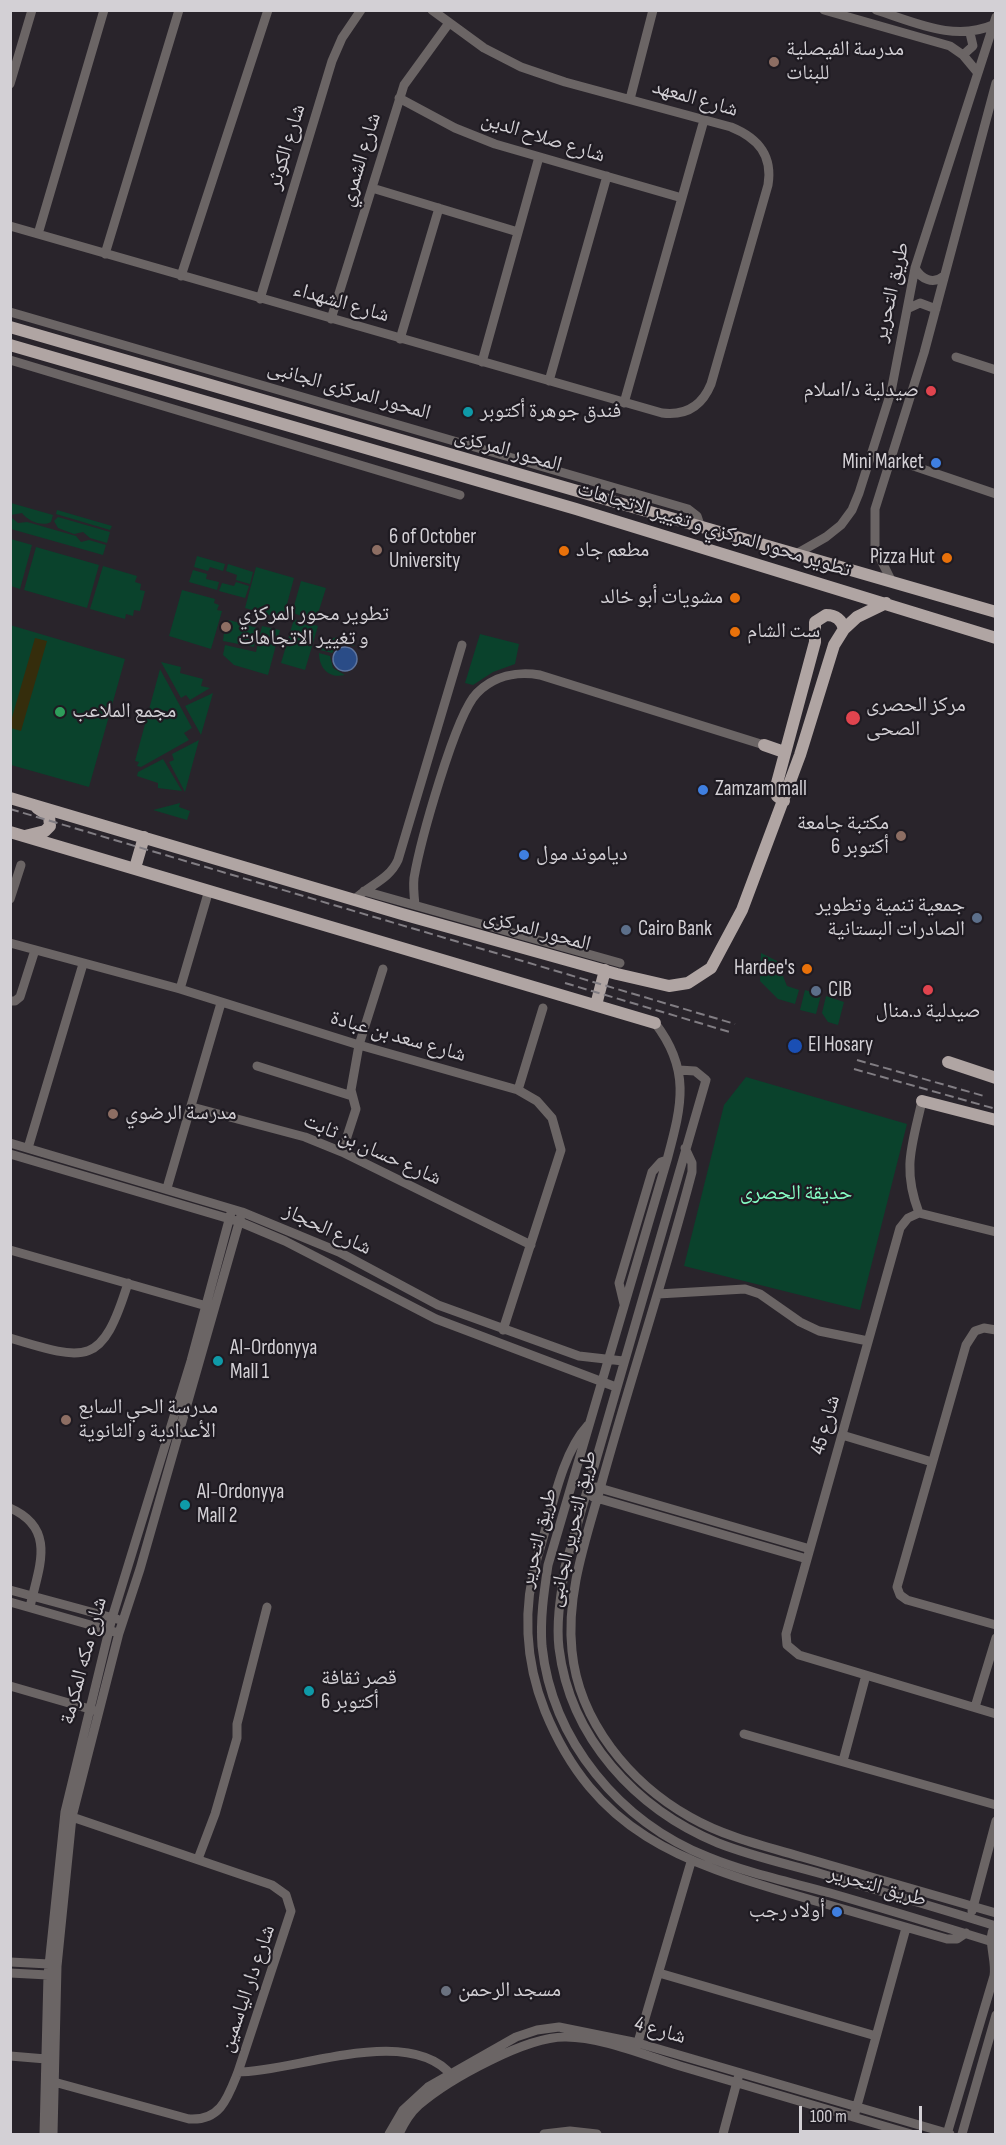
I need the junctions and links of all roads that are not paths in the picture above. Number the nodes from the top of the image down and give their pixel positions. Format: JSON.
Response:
{"nodes":[{"id":1,"x":32,"y":10,"type":"edge"},
{"id":2,"x":104,"y":10,"type":"edge"},
{"id":3,"x":178,"y":10,"type":"edge"},
{"id":4,"x":268,"y":10,"type":"edge"},
{"id":5,"x":361,"y":10,"type":"edge"},
{"id":6,"x":432,"y":10,"type":"edge"},
{"id":7,"x":653,"y":10,"type":"edge"},
{"id":8,"x":824,"y":10,"type":"edge"},
{"id":9,"x":876,"y":10,"type":"edge"},
{"id":10,"x":994,"y":21,"type":"edge"},
{"id":11,"x":449,"y":23,"type":"junction"},
{"id":12,"x":970,"y":33,"type":"junction"},
{"id":13,"x":963,"y":55,"type":"junction"},
{"id":14,"x":978,"y":73,"type":"junction"},
{"id":15,"x":996,"y":83,"type":"edge"},
{"id":16,"x":10,"y":84,"type":"edge"},
{"id":17,"x":994,"y":92,"type":"edge"},
{"id":18,"x":399,"y":98,"type":"junction"},
{"id":19,"x":630,"y":99,"type":"junction"},
{"id":20,"x":704,"y":120,"type":"junction"},
{"id":21,"x":539,"y":157,"type":"junction"},
{"id":22,"x":608,"y":176,"type":"junction"},
{"id":23,"x":372,"y":188,"type":"junction"},
{"id":24,"x":682,"y":198,"type":"junction"},
{"id":25,"x":439,"y":208,"type":"junction"},
{"id":26,"x":10,"y":226,"type":"edge"},
{"id":27,"x":518,"y":232,"type":"junction"},
{"id":28,"x":38,"y":234,"type":"junction"},
{"id":29,"x":105,"y":254,"type":"junction"},
{"id":30,"x":915,"y":267,"type":"junction"},
{"id":31,"x":181,"y":276,"type":"junction"},
{"id":32,"x":944,"y":276,"type":"junction"},
{"id":33,"x":260,"y":299,"type":"junction"},
{"id":34,"x":907,"y":309,"type":"junction"},
{"id":35,"x":936,"y":309,"type":"junction"},
{"id":36,"x":10,"y":312,"type":"edge"},
{"id":37,"x":331,"y":319,"type":"junction"},
{"id":38,"x":10,"y":327,"type":"edge"},
{"id":39,"x":400,"y":339,"type":"junction"},
{"id":40,"x":10,"y":345,"type":"edge"},
{"id":41,"x":957,"y":357,"type":"dead end"},
{"id":42,"x":10,"y":360,"type":"edge"},
{"id":43,"x":482,"y":362,"type":"junction"},
{"id":44,"x":996,"y":370,"type":"edge"},
{"id":45,"x":549,"y":381,"type":"junction"},
{"id":46,"x":624,"y":403,"type":"junction"},
{"id":47,"x":662,"y":413,"type":"joint"},
{"id":48,"x":890,"y":458,"type":"junction"},
{"id":49,"x":996,"y":494,"type":"edge"},
{"id":50,"x":460,"y":495,"type":"dead end"},
{"id":51,"x":701,"y":528,"type":"junction"},
{"id":52,"x":798,"y":553,"type":"junction"},
{"id":53,"x":892,"y":582,"type":"junction"},
{"id":54,"x":886,"y":603,"type":"junction"},
{"id":55,"x":996,"y":612,"type":"edge"},
{"id":56,"x":844,"y":629,"type":"junction"},
{"id":57,"x":996,"y":638,"type":"edge"},
{"id":58,"x":462,"y":645,"type":"dead end"},
{"id":59,"x":764,"y":745,"type":"joint"},
{"id":60,"x":784,"y":752,"type":"junction"},
{"id":61,"x":10,"y":798,"type":"edge"},
{"id":62,"x":784,"y":801,"type":"junction"},
{"id":63,"x":32,"y":805,"type":"junction"},
{"id":64,"x":10,"y":832,"type":"edge"},
{"id":65,"x":24,"y":836,"type":"junction"},
{"id":66,"x":144,"y":837,"type":"junction"},
{"id":67,"x":21,"y":865,"type":"dead end"},
{"id":68,"x":135,"y":868,"type":"junction"},
{"id":69,"x":209,"y":890,"type":"junction"},
{"id":70,"x":364,"y":891,"type":"junction"},
{"id":71,"x":10,"y":899,"type":"edge"},
{"id":72,"x":354,"y":900,"type":"junction"},
{"id":73,"x":415,"y":905,"type":"junction"},
{"id":74,"x":10,"y":943,"type":"edge"},
{"id":75,"x":34,"y":950,"type":"junction"},
{"id":76,"x":620,"y":963,"type":"dead end"},
{"id":77,"x":83,"y":964,"type":"junction"},
{"id":78,"x":383,"y":969,"type":"dead end"},
{"id":79,"x":605,"y":970,"type":"junction"},
{"id":80,"x":180,"y":989,"type":"junction"},
{"id":81,"x":10,"y":1001,"type":"edge"},
{"id":82,"x":221,"y":1003,"type":"junction"},
{"id":83,"x":596,"y":1005,"type":"junction"},
{"id":84,"x":543,"y":1008,"type":"dead end"},
{"id":85,"x":655,"y":1023,"type":"joint"},
{"id":86,"x":359,"y":1045,"type":"junction"},
{"id":87,"x":948,"y":1062,"type":"dead end"},
{"id":88,"x":257,"y":1066,"type":"dead end"},
{"id":89,"x":679,"y":1070,"type":"junction"},
{"id":90,"x":996,"y":1078,"type":"edge"},
{"id":91,"x":518,"y":1090,"type":"junction"},
{"id":92,"x":352,"y":1096,"type":"junction"},
{"id":93,"x":922,"y":1101,"type":"joint"},
{"id":94,"x":192,"y":1107,"type":"junction"},
{"id":95,"x":996,"y":1120,"type":"edge"},
{"id":96,"x":10,"y":1143,"type":"edge"},
{"id":97,"x":28,"y":1148,"type":"junction"},
{"id":98,"x":685,"y":1148,"type":"junction"},
{"id":99,"x":342,"y":1152,"type":"junction"},
{"id":100,"x":10,"y":1154,"type":"edge"},
{"id":101,"x":167,"y":1188,"type":"junction"},
{"id":102,"x":232,"y":1209,"type":"junction"},
{"id":103,"x":242,"y":1212,"type":"junction"},
{"id":104,"x":920,"y":1213,"type":"junction"},
{"id":105,"x":228,"y":1219,"type":"junction"},
{"id":106,"x":240,"y":1222,"type":"junction"},
{"id":107,"x":996,"y":1232,"type":"edge"},
{"id":108,"x":531,"y":1245,"type":"junction"},
{"id":109,"x":10,"y":1250,"type":"edge"},
{"id":110,"x":128,"y":1283,"type":"junction"},
{"id":111,"x":658,"y":1294,"type":"junction"},
{"id":112,"x":206,"y":1305,"type":"junction"},
{"id":113,"x":216,"y":1308,"type":"junction"},
{"id":114,"x":503,"y":1330,"type":"junction"},
{"id":115,"x":996,"y":1330,"type":"edge"},
{"id":116,"x":10,"y":1338,"type":"edge"},
{"id":117,"x":868,"y":1341,"type":"junction"},
{"id":118,"x":607,"y":1360,"type":"junction"},
{"id":119,"x":623,"y":1361,"type":"junction"},
{"id":120,"x":601,"y":1382,"type":"junction"},
{"id":121,"x":616,"y":1387,"type":"junction"},
{"id":122,"x":590,"y":1423,"type":"junction"},
{"id":123,"x":842,"y":1435,"type":"junction"},
{"id":124,"x":932,"y":1462,"type":"junction"},
{"id":125,"x":572,"y":1486,"type":"junction"},
{"id":126,"x":600,"y":1488,"type":"junction"},
{"id":127,"x":586,"y":1490,"type":"junction"},
{"id":128,"x":597,"y":1498,"type":"junction"},
{"id":129,"x":10,"y":1508,"type":"edge"},
{"id":130,"x":808,"y":1554,"type":"junction"},
{"id":131,"x":10,"y":1590,"type":"edge"},
{"id":132,"x":32,"y":1596,"type":"junction"},
{"id":133,"x":10,"y":1602,"type":"edge"},
{"id":134,"x":30,"y":1607,"type":"junction"},
{"id":135,"x":267,"y":1607,"type":"dead end"},
{"id":136,"x":112,"y":1618,"type":"junction"},
{"id":137,"x":123,"y":1621,"type":"junction"},
{"id":138,"x":996,"y":1625,"type":"edge"},
{"id":139,"x":114,"y":1631,"type":"junction"},
{"id":140,"x":996,"y":1638,"type":"edge"},
{"id":141,"x":866,"y":1675,"type":"junction"},
{"id":142,"x":10,"y":1686,"type":"edge"},
{"id":143,"x":975,"y":1707,"type":"junction"},
{"id":144,"x":93,"y":1710,"type":"junction"},
{"id":145,"x":996,"y":1714,"type":"edge"},
{"id":146,"x":744,"y":1734,"type":"dead end"},
{"id":147,"x":843,"y":1761,"type":"junction"},
{"id":148,"x":612,"y":1791,"type":"junction"},
{"id":149,"x":607,"y":1805,"type":"junction"},
{"id":150,"x":996,"y":1805,"type":"edge"},
{"id":151,"x":72,"y":1817,"type":"junction"},
{"id":152,"x":996,"y":1821,"type":"edge"},
{"id":153,"x":198,"y":1859,"type":"junction"},
{"id":154,"x":691,"y":1862,"type":"junction"},
{"id":155,"x":760,"y":1873,"type":"junction"},
{"id":156,"x":757,"y":1884,"type":"junction"},
{"id":157,"x":974,"y":1907,"type":"junction"},
{"id":158,"x":996,"y":1913,"type":"edge"},
{"id":159,"x":970,"y":1918,"type":"junction"},
{"id":160,"x":995,"y":1926,"type":"edge"},
{"id":161,"x":906,"y":1928,"type":"junction"},
{"id":162,"x":966,"y":1933,"type":"junction"},
{"id":163,"x":993,"y":1943,"type":"edge"},
{"id":164,"x":10,"y":1962,"type":"edge"},
{"id":165,"x":50,"y":1964,"type":"junction"},
{"id":166,"x":10,"y":1973,"type":"edge"},
{"id":167,"x":659,"y":1973,"type":"junction"},
{"id":168,"x":48,"y":1976,"type":"junction"},
{"id":169,"x":996,"y":2015,"type":"edge"},
{"id":170,"x":876,"y":2036,"type":"junction"},
{"id":171,"x":637,"y":2048,"type":"junction"},
{"id":172,"x":10,"y":2056,"type":"edge"},
{"id":173,"x":46,"y":2059,"type":"junction"},
{"id":174,"x":238,"y":2072,"type":"junction"},
{"id":175,"x":453,"y":2077,"type":"junction"},
{"id":176,"x":738,"y":2078,"type":"junction"},
{"id":177,"x":54,"y":2082,"type":"junction"},
{"id":178,"x":856,"y":2107,"type":"junction"},
{"id":179,"x":853,"y":2118,"type":"junction"},
{"id":180,"x":44,"y":2134,"type":"edge"},
{"id":181,"x":53,"y":2134,"type":"edge"},
{"id":182,"x":389,"y":2134,"type":"edge"},
{"id":183,"x":399,"y":2134,"type":"edge"},
{"id":184,"x":544,"y":2134,"type":"edge"},
{"id":185,"x":597,"y":2134,"type":"edge"},
{"id":186,"x":723,"y":2134,"type":"edge"},
{"id":187,"x":911,"y":2134,"type":"edge"},
{"id":188,"x":948,"y":2134,"type":"edge"},
{"id":189,"x":962,"y":2134,"type":"edge"}],
"edges":[{"from":1,"to":16,"type":"street"},
{"from":2,"to":28,"type":"street"},
{"from":3,"to":29,"type":"street"},
{"from":4,"to":31,"type":"street"},
{"from":5,"to":33,"type":"street","name":"شارع الكوثر"},
{"from":6,"to":11,"type":"street","name":"شارع المعهد"},
{"from":7,"to":19,"type":"street"},
{"from":8,"to":13,"type":"street"},
{"from":9,"to":12,"type":"street"},
{"from":10,"to":12,"type":"street"},
{"from":10,"to":14,"type":"street","name":"طريق التحرير"},
{"from":11,"to":18,"type":"street","name":"شارع الشمري"},
{"from":11,"to":19,"type":"street","name":"شارع المعهد"},
{"from":12,"to":13,"type":"street"},
{"from":13,"to":14,"type":"street"},
{"from":14,"to":30,"type":"street","name":"طريق التحرير"},
{"from":15,"to":17,"type":"street"},
{"from":17,"to":32,"type":"street"},
{"from":18,"to":21,"type":"street","name":"شارع صلاح الدين"},
{"from":18,"to":23,"type":"street","name":"شارع الشمري"},
{"from":19,"to":20,"type":"street","name":"شارع المعهد"},
{"from":20,"to":24,"type":"street"},
{"from":20,"to":47,"type":"street","name":"شارع المعهد"},
{"from":21,"to":22,"type":"street","name":"شارع صلاح الدين"},
{"from":21,"to":27,"type":"street"},
{"from":22,"to":24,"type":"street","name":"شارع صلاح الدين"},
{"from":22,"to":45,"type":"street"},
{"from":23,"to":25,"type":"street"},
{"from":23,"to":37,"type":"street","name":"شارع الشمري"},
{"from":24,"to":46,"type":"street"},
{"from":25,"to":27,"type":"street"},
{"from":25,"to":39,"type":"street"},
{"from":26,"to":28,"type":"street","name":"شارع الشهداء"},
{"from":27,"to":43,"type":"street"},
{"from":28,"to":29,"type":"street","name":"شارع الشهداء"},
{"from":29,"to":31,"type":"street","name":"شارع الشهداء"},
{"from":30,"to":32,"type":"street"},
{"from":30,"to":34,"type":"street","name":"طريق التحرير"},
{"from":31,"to":33,"type":"street","name":"شارع الشهداء"},
{"from":32,"to":35,"type":"street"},
{"from":33,"to":37,"type":"street","name":"شارع الشهداء"},
{"from":34,"to":35,"type":"street"},
{"from":34,"to":52,"type":"street","name":"طريق التحرير"},
{"from":35,"to":48,"type":"street"},
{"from":36,"to":51,"type":"street","name":"المحور المركزى الجانبى"},
{"from":37,"to":39,"type":"street","name":"شارع الشهداء"},
{"from":38,"to":51,"type":"main road","name":"المحور المركزى"},
{"from":39,"to":43,"type":"street","name":"شارع الشهداء"},
{"from":40,"to":54,"type":"main road","name":"تطوير محور المركزي و تغيير الاتجاهات"},
{"from":41,"to":44,"type":"street"},
{"from":42,"to":50,"type":"street"},
{"from":43,"to":45,"type":"street","name":"شارع الشهداء"},
{"from":45,"to":46,"type":"street","name":"شارع الشهداء"},
{"from":46,"to":47,"type":"street","name":"شارع الشهداء"},
{"from":48,"to":49,"type":"street"},
{"from":48,"to":53,"type":"street"},
{"from":51,"to":52,"type":"main road","name":"المحور المركزى"},
{"from":52,"to":53,"type":"main road","name":"المحور المركزى"},
{"from":53,"to":55,"type":"main road","name":"المحور المركزى"},
{"from":54,"to":56,"type":"main road"},
{"from":54,"to":57,"type":"main road"},
{"from":56,"to":60,"type":"main road"},
{"from":56,"to":62,"type":"main road"},
{"from":58,"to":70,"type":"street"},
{"from":59,"to":60,"type":"main road"},
{"from":59,"to":73,"type":"street"},
{"from":60,"to":62,"type":"main road"},
{"from":61,"to":63,"type":"main road","name":"المحور المركزى"},
{"from":62,"to":79,"type":"main road","name":"المحور المركزى"},
{"from":63,"to":65,"type":"main road"},
{"from":63,"to":66,"type":"main road","name":"المحور المركزى"},
{"from":64,"to":65,"type":"main road"},
{"from":65,"to":68,"type":"main road"},
{"from":66,"to":68,"type":"main road"},
{"from":66,"to":72,"type":"main road","name":"المحور المركزى"},
{"from":67,"to":71,"type":"street"},
{"from":68,"to":69,"type":"main road"},
{"from":69,"to":80,"type":"street"},
{"from":69,"to":83,"type":"main road"},
{"from":70,"to":72,"type":"street"},
{"from":70,"to":73,"type":"street"},
{"from":72,"to":79,"type":"main road","name":"المحور المركزى"},
{"from":73,"to":76,"type":"street"},
{"from":74,"to":75,"type":"street","name":"شارع سعد بن عبادة"},
{"from":75,"to":77,"type":"street","name":"شارع سعد بن عبادة"},
{"from":75,"to":81,"type":"street"},
{"from":77,"to":80,"type":"street","name":"شارع سعد بن عبادة"},
{"from":77,"to":97,"type":"street"},
{"from":78,"to":86,"type":"street"},
{"from":79,"to":83,"type":"main road"},
{"from":80,"to":82,"type":"street","name":"شارع سعد بن عبادة"},
{"from":82,"to":86,"type":"street","name":"شارع سعد بن عبادة"},
{"from":82,"to":94,"type":"street"},
{"from":83,"to":85,"type":"main road"},
{"from":84,"to":91,"type":"street"},
{"from":85,"to":89,"type":"street"},
{"from":86,"to":91,"type":"street","name":"شارع سعد بن عبادة"},
{"from":86,"to":92,"type":"street"},
{"from":87,"to":90,"type":"main road"},
{"from":88,"to":92,"type":"street"},
{"from":89,"to":98,"type":"street","name":"طريق التحرير"},
{"from":89,"to":118,"type":"street","name":"طريق التحرير"},
{"from":91,"to":108,"type":"street","name":"شارع سعد بن عبادة"},
{"from":92,"to":99,"type":"street"},
{"from":93,"to":95,"type":"main road"},
{"from":93,"to":104,"type":"street"},
{"from":94,"to":99,"type":"street","name":"شارع حسان بن ثابت"},
{"from":94,"to":101,"type":"street"},
{"from":96,"to":97,"type":"street","name":"شارع الحجاز"},
{"from":97,"to":101,"type":"street","name":"شارع الحجاز"},
{"from":98,"to":111,"type":"street","name":"طريق التحرير الجانبى"},
{"from":98,"to":119,"type":"street","name":"طريق التحرير"},
{"from":99,"to":108,"type":"street","name":"شارع حسان بن ثابت"},
{"from":100,"to":105,"type":"street","name":"شارع الحجاز"},
{"from":101,"to":102,"type":"street","name":"شارع الحجاز"},
{"from":102,"to":103,"type":"street","name":"شارع الحجاز"},
{"from":102,"to":105,"type":"street","name":"شارع مكه المكرمة"},
{"from":103,"to":106,"type":"street","name":"شارع مكه المكرمة"},
{"from":103,"to":114,"type":"street","name":"شارع الحجاز"},
{"from":104,"to":107,"type":"street"},
{"from":104,"to":117,"type":"street","name":"شارع 45"},
{"from":105,"to":106,"type":"street","name":"شارع الحجاز"},
{"from":105,"to":112,"type":"street","name":"شارع مكه المكرمة"},
{"from":106,"to":113,"type":"street","name":"شارع مكه المكرمة"},
{"from":106,"to":120,"type":"street","name":"شارع الحجاز"},
{"from":108,"to":114,"type":"street","name":"شارع سعد بن عبادة"},
{"from":109,"to":110,"type":"street"},
{"from":110,"to":112,"type":"street"},
{"from":110,"to":116,"type":"street"},
{"from":111,"to":117,"type":"street"},
{"from":111,"to":126,"type":"street","name":"طريق التحرير الجانبى"},
{"from":112,"to":113,"type":"street"},
{"from":112,"to":136,"type":"street","name":"شارع مكه المكرمة"},
{"from":113,"to":137,"type":"street","name":"شارع مكه المكرمة"},
{"from":114,"to":118,"type":"street","name":"شارع الحجاز"},
{"from":115,"to":124,"type":"street"},
{"from":117,"to":123,"type":"street","name":"شارع 45"},
{"from":118,"to":119,"type":"street","name":"شارع الحجاز"},
{"from":118,"to":120,"type":"street","name":"طريق التحرير"},
{"from":119,"to":121,"type":"street","name":"طريق التحرير"},
{"from":120,"to":121,"type":"street","name":"شارع الحجاز"},
{"from":120,"to":122,"type":"street","name":"طريق التحرير"},
{"from":121,"to":127,"type":"street","name":"طريق التحرير"},
{"from":122,"to":125,"type":"street","name":"طريق التحرير"},
{"from":122,"to":149,"type":"street","name":"طريق التحرير الجانبى"},
{"from":123,"to":124,"type":"street"},
{"from":123,"to":130,"type":"street","name":"شارع 45"},
{"from":124,"to":138,"type":"street"},
{"from":125,"to":127,"type":"street"},
{"from":125,"to":148,"type":"street","name":"طريق التحرير"},
{"from":126,"to":127,"type":"street"},
{"from":126,"to":128,"type":"street","name":"طريق التحرير الجانبى"},
{"from":126,"to":130,"type":"street"},
{"from":127,"to":128,"type":"street"},
{"from":127,"to":159,"type":"street","name":"طريق التحرير"},
{"from":128,"to":130,"type":"street"},
{"from":128,"to":157,"type":"street","name":"طريق التحرير الجانبى"},
{"from":129,"to":132,"type":"street"},
{"from":130,"to":141,"type":"street","name":"شارع 45"},
{"from":131,"to":132,"type":"street"},
{"from":132,"to":134,"type":"street"},
{"from":132,"to":136,"type":"street"},
{"from":133,"to":134,"type":"street"},
{"from":134,"to":139,"type":"street"},
{"from":135,"to":153,"type":"street"},
{"from":136,"to":137,"type":"street"},
{"from":136,"to":139,"type":"street","name":"شارع مكه المكرمة"},
{"from":137,"to":139,"type":"street","name":"شارع مكه المكرمة"},
{"from":139,"to":144,"type":"street","name":"شارع مكه المكرمة"},
{"from":140,"to":143,"type":"street"},
{"from":141,"to":143,"type":"street"},
{"from":141,"to":147,"type":"street"},
{"from":142,"to":144,"type":"street"},
{"from":143,"to":145,"type":"street"},
{"from":144,"to":151,"type":"street","name":"شارع مكه المكرمة"},
{"from":144,"to":165,"type":"street","name":"شارع مكه المكرمة"},
{"from":146,"to":147,"type":"street"},
{"from":147,"to":150,"type":"street"},
{"from":148,"to":149,"type":"street"},
{"from":148,"to":155,"type":"street","name":"طريق التحرير"},
{"from":149,"to":154,"type":"street","name":"طريق التحرير الجانبى"},
{"from":151,"to":153,"type":"street","name":"شارع دار الياسمين"},
{"from":151,"to":177,"type":"street","name":"شارع مكه المكرمة"},
{"from":152,"to":157,"type":"street"},
{"from":153,"to":174,"type":"street","name":"شارع دار الياسمين"},
{"from":154,"to":156,"type":"street","name":"طريق التحرير الجانبى"},
{"from":154,"to":167,"type":"street"},
{"from":155,"to":156,"type":"street"},
{"from":155,"to":162,"type":"street","name":"طريق التحرير"},
{"from":156,"to":161,"type":"street","name":"طريق التحرير الجانبى"},
{"from":157,"to":158,"type":"street","name":"طريق التحرير الجانبى"},
{"from":157,"to":159,"type":"street"},
{"from":159,"to":160,"type":"street","name":"طريق التحرير"},
{"from":160,"to":163,"type":"street"},
{"from":161,"to":162,"type":"street","name":"طريق التحرير الجانبى"},
{"from":161,"to":170,"type":"street"},
{"from":162,"to":163,"type":"street","name":"طريق التحرير"},
{"from":163,"to":188,"type":"street"},
{"from":164,"to":165,"type":"street"},
{"from":165,"to":168,"type":"street","name":"شارع مكه المكرمة"},
{"from":166,"to":168,"type":"street"},
{"from":167,"to":170,"type":"street"},
{"from":167,"to":171,"type":"street"},
{"from":168,"to":173,"type":"street","name":"شارع مكه المكرمة"},
{"from":169,"to":189,"type":"street"},
{"from":170,"to":178,"type":"street"},
{"from":171,"to":175,"type":"street","name":"شارع 4"},
{"from":171,"to":176,"type":"street","name":"شارع 4"},
{"from":172,"to":173,"type":"street"},
{"from":173,"to":180,"type":"street","name":"شارع مكه المكرمة"},
{"from":174,"to":175,"type":"street"},
{"from":174,"to":177,"type":"street","name":"شارع دار الياسمين"},
{"from":175,"to":182,"type":"street","name":"شارع 4"},
{"from":175,"to":183,"type":"street","name":"شارع 4"},
{"from":176,"to":178,"type":"street","name":"شارع 4"},
{"from":176,"to":179,"type":"street","name":"شارع 4"},
{"from":176,"to":186,"type":"street"},
{"from":177,"to":181,"type":"street","name":"شارع مكه المكرمة"},
{"from":178,"to":179,"type":"street"},
{"from":178,"to":188,"type":"street","name":"شارع 4"},
{"from":179,"to":187,"type":"street","name":"شارع 4"},
{"from":184,"to":185,"type":"street"}]}
